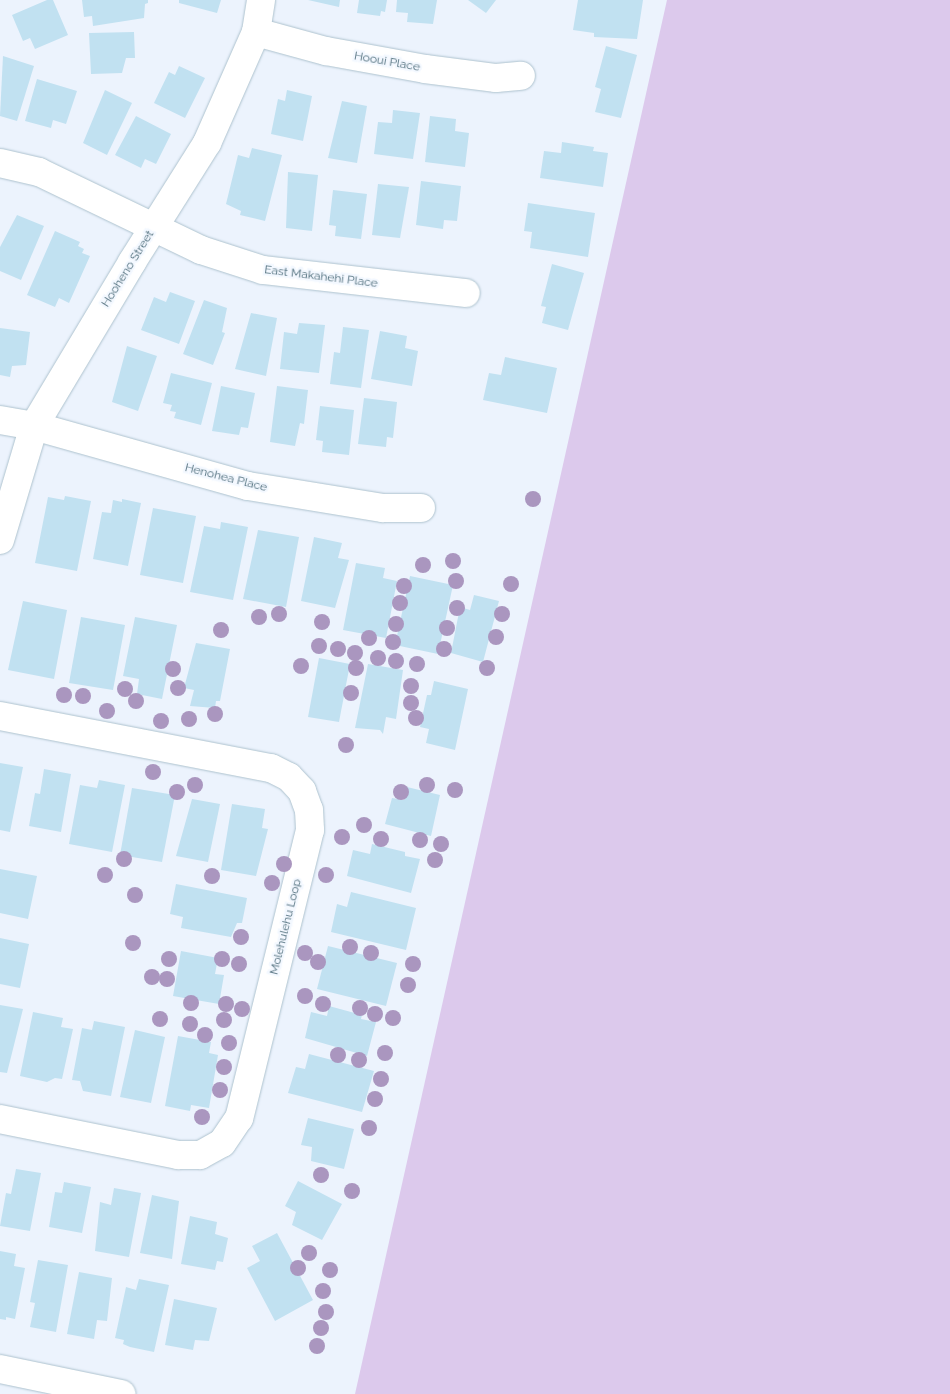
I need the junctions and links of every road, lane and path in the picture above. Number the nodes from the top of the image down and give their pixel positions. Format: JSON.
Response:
{"nodes":[{"id":1,"x":261,"y":0,"type":"edge"},
{"id":2,"x":256,"y":32,"type":"junction"},
{"id":3,"x":520,"y":76,"type":"dead end"},
{"id":4,"x":0,"y":163,"type":"edge"},
{"id":5,"x":154,"y":229,"type":"junction"},
{"id":6,"x":466,"y":293,"type":"dead end"},
{"id":7,"x":0,"y":420,"type":"edge"},
{"id":8,"x":34,"y":426,"type":"junction"},
{"id":9,"x":421,"y":508,"type":"dead end"},
{"id":10,"x":0,"y":540,"type":"edge"},
{"id":11,"x":0,"y":716,"type":"edge"},
{"id":12,"x":0,"y":1119,"type":"edge"},
{"id":13,"x":0,"y":1370,"type":"edge"},
{"id":14,"x":120,"y":1394,"type":"edge"}],
"edges":[{"from":1,"to":2,"type":"street","name":"Hooheno Street"},
{"from":2,"to":3,"type":"street","name":"Hooui Place"},
{"from":2,"to":5,"type":"street","name":"Hooheno Street"},
{"from":4,"to":5,"type":"street","name":"East Makahehi Place"},
{"from":5,"to":6,"type":"street","name":"East Makahehi Place"},
{"from":5,"to":8,"type":"street","name":"Hooheno Street"},
{"from":7,"to":8,"type":"street","name":"Henohea Place"},
{"from":8,"to":9,"type":"street","name":"Henohea Place"},
{"from":8,"to":10,"type":"street","name":"Hooheno Street"},
{"from":11,"to":12,"type":"street","name":"Molehulehu Loop"},
{"from":13,"to":14,"type":"street"}]}
